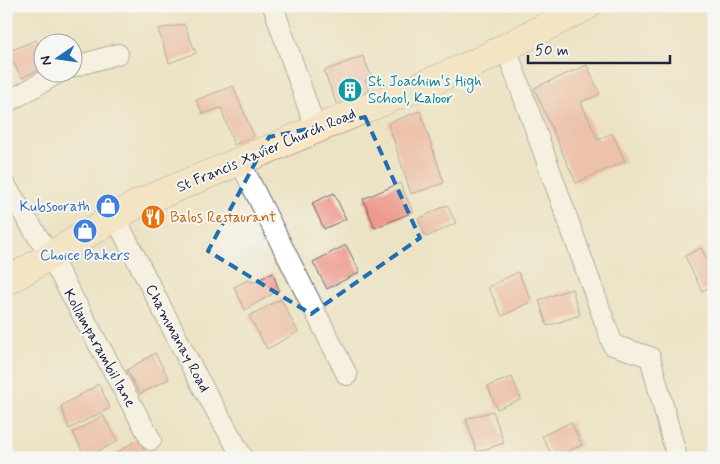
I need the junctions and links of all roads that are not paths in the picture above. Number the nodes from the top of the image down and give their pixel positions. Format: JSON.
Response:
{"nodes":[{"id":1,"x":273,"y":6,"type":"edge"},
{"id":2,"x":587,"y":6,"type":"edge"},
{"id":3,"x":506,"y":48,"type":"junction"},
{"id":4,"x":118,"y":54,"type":"dead end"},
{"id":5,"x":82,"y":65,"type":"edge"},
{"id":6,"x":43,"y":82,"type":"edge"},
{"id":7,"x":6,"y":103,"type":"edge"},
{"id":8,"x":316,"y":130,"type":"junction"},
{"id":9,"x":240,"y":162,"type":"junction"},
{"id":10,"x":6,"y":186,"type":"edge"},
{"id":11,"x":115,"y":217,"type":"junction"},
{"id":12,"x":50,"y":256,"type":"junction"},
{"id":13,"x":6,"y":282,"type":"edge"},
{"id":14,"x":347,"y":375,"type":"dead end"},
{"id":15,"x":151,"y":440,"type":"dead end"},
{"id":16,"x":243,"y":458,"type":"edge"},
{"id":17,"x":677,"y":458,"type":"edge"}],
"edges":[{"from":1,"to":8,"type":"street"},
{"from":2,"to":3,"type":"street","name":"St Francis Xavier Church Road"},
{"from":3,"to":8,"type":"street","name":"St Francis Xavier Church Road"},
{"from":3,"to":17,"type":"street"},
{"from":4,"to":5,"type":"street"},
{"from":6,"to":7,"type":"street"},
{"from":8,"to":9,"type":"street","name":"St Francis Xavier Church Road"},
{"from":9,"to":11,"type":"street","name":"St Francis Xavier Church Road"},
{"from":9,"to":14,"type":"street"},
{"from":10,"to":12,"type":"street","name":"Kollamparambil lane"},
{"from":11,"to":12,"type":"street","name":"St Francis Xavier Church Road"},
{"from":11,"to":16,"type":"street","name":"Chammanay Road"},
{"from":12,"to":13,"type":"street","name":"St Francis Xavier Church Road"},
{"from":12,"to":15,"type":"street","name":"Kollamparambil lane"}]}
